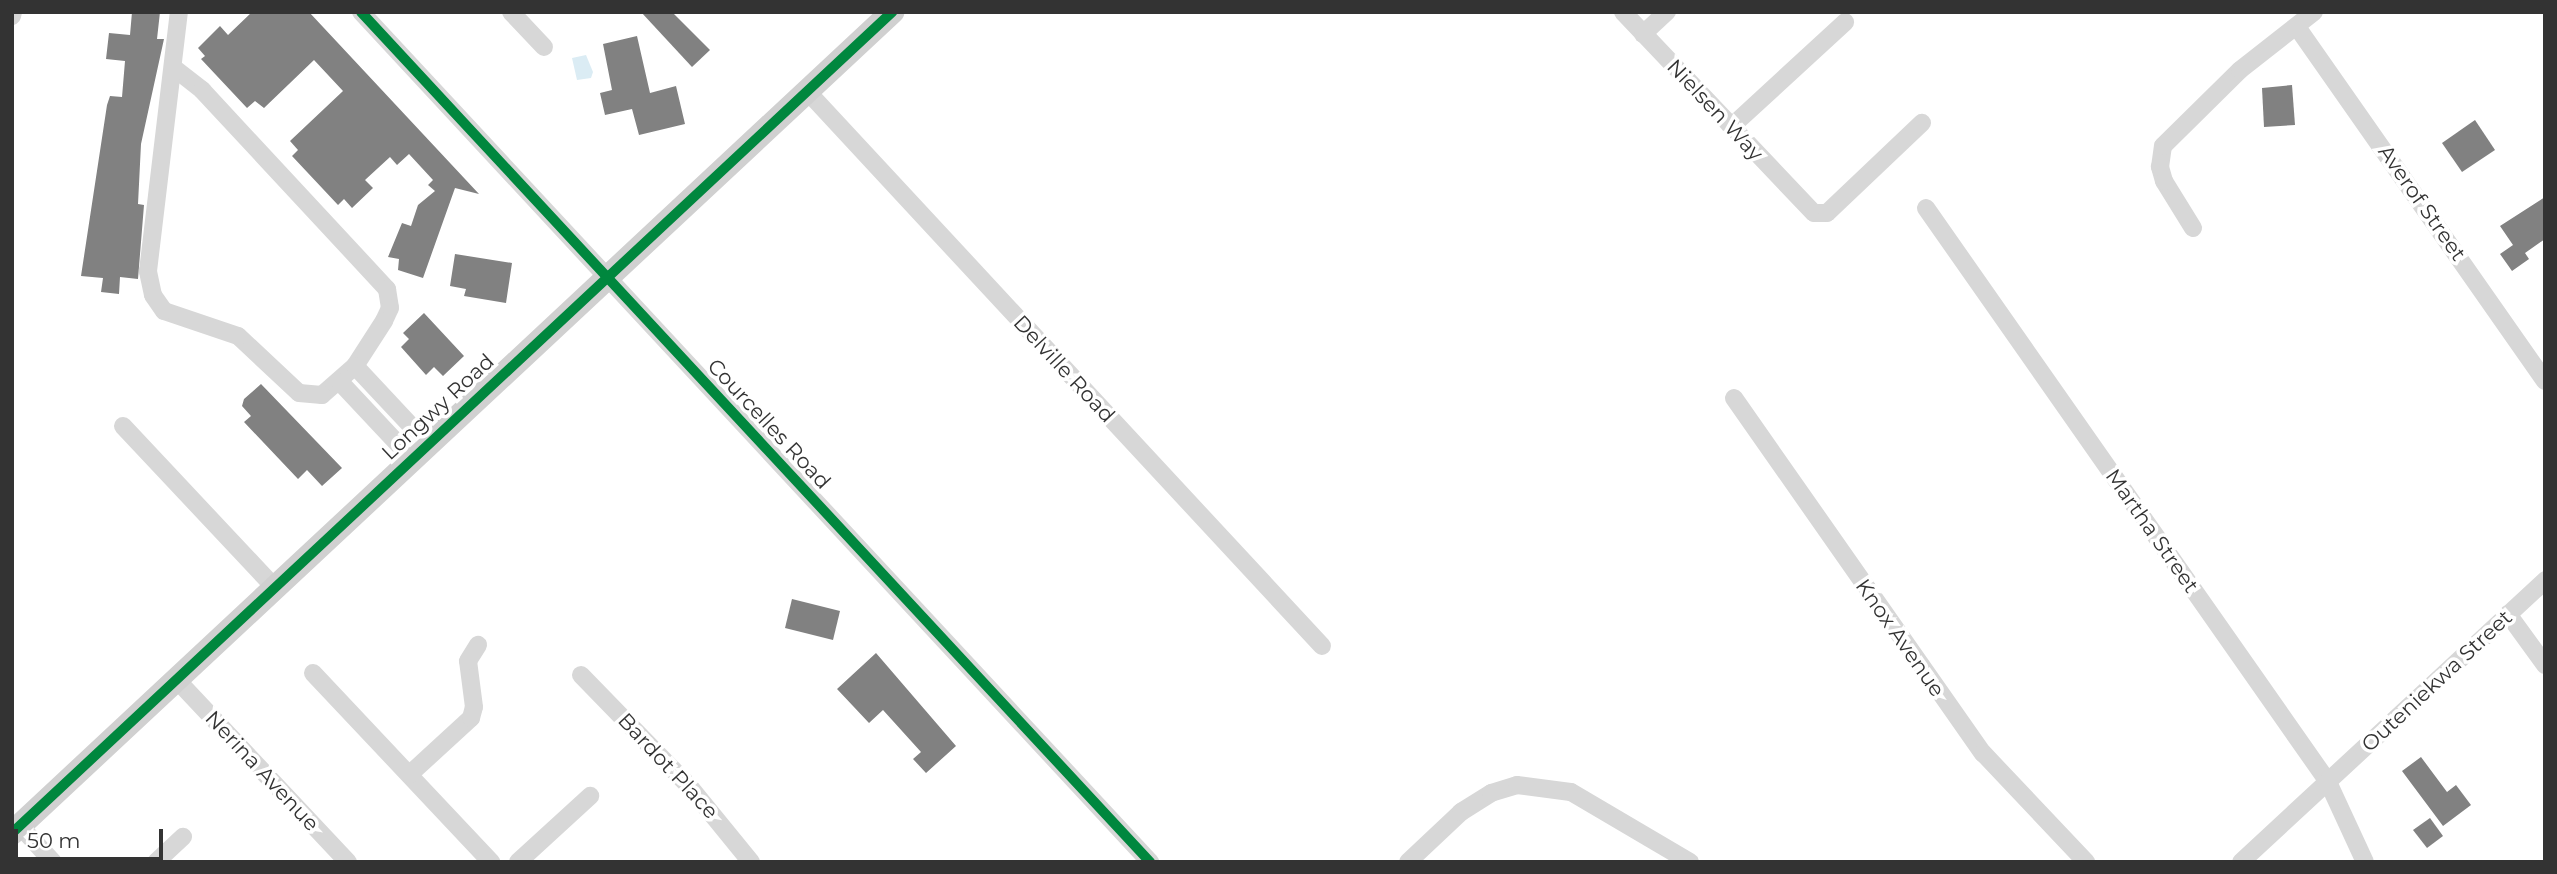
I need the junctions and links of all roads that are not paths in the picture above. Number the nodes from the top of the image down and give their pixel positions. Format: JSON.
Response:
{"nodes":[{"id":1,"x":179,"y":12,"type":"edge"},
{"id":2,"x":360,"y":12,"type":"edge"},
{"id":3,"x":512,"y":12,"type":"edge"},
{"id":4,"x":892,"y":12,"type":"edge"},
{"id":5,"x":1623,"y":12,"type":"edge"},
{"id":6,"x":1668,"y":12,"type":"edge"},
{"id":7,"x":2314,"y":12,"type":"edge"},
{"id":8,"x":1845,"y":22,"type":"dead end"},
{"id":9,"x":2297,"y":27,"type":"junction"},
{"id":10,"x":1643,"y":34,"type":"junction"},
{"id":11,"x":544,"y":47,"type":"dead end"},
{"id":12,"x":174,"y":68,"type":"junction"},
{"id":13,"x":807,"y":91,"type":"junction"},
{"id":14,"x":1922,"y":123,"type":"dead end"},
{"id":15,"x":1731,"y":127,"type":"junction"},
{"id":16,"x":1926,"y":208,"type":"dead end"},
{"id":17,"x":2193,"y":228,"type":"dead end"},
{"id":18,"x":606,"y":276,"type":"junction"},
{"id":19,"x":355,"y":366,"type":"junction"},
{"id":20,"x":2545,"y":380,"type":"edge"},
{"id":21,"x":340,"y":382,"type":"junction"},
{"id":22,"x":1734,"y":398,"type":"dead end"},
{"id":23,"x":123,"y":426,"type":"dead end"},
{"id":24,"x":420,"y":451,"type":"junction"},
{"id":25,"x":2545,"y":580,"type":"edge"},
{"id":26,"x":274,"y":587,"type":"junction"},
{"id":27,"x":2508,"y":614,"type":"junction"},
{"id":28,"x":478,"y":645,"type":"dead end"},
{"id":29,"x":1322,"y":646,"type":"dead end"},
{"id":30,"x":2545,"y":665,"type":"edge"},
{"id":31,"x":313,"y":673,"type":"dead end"},
{"id":32,"x":581,"y":675,"type":"dead end"},
{"id":33,"x":176,"y":680,"type":"junction"},
{"id":34,"x":410,"y":774,"type":"junction"},
{"id":35,"x":2328,"y":782,"type":"junction"},
{"id":36,"x":590,"y":796,"type":"dead end"},
{"id":37,"x":16,"y":829,"type":"edge"},
{"id":38,"x":183,"y":837,"type":"dead end"},
{"id":39,"x":53,"y":862,"type":"edge"},
{"id":40,"x":156,"y":862,"type":"edge"},
{"id":41,"x":348,"y":862,"type":"edge"},
{"id":42,"x":491,"y":862,"type":"edge"},
{"id":43,"x":518,"y":862,"type":"edge"},
{"id":44,"x":751,"y":862,"type":"edge"},
{"id":45,"x":1150,"y":862,"type":"edge"},
{"id":46,"x":1408,"y":862,"type":"edge"},
{"id":47,"x":1690,"y":862,"type":"edge"},
{"id":48,"x":2086,"y":862,"type":"edge"},
{"id":49,"x":2241,"y":862,"type":"edge"},
{"id":50,"x":2365,"y":862,"type":"edge"}],
"edges":[{"from":1,"to":12,"type":"street"},
{"from":2,"to":18,"type":"street","name":"Courcelles Road"},
{"from":3,"to":11,"type":"street"},
{"from":4,"to":13,"type":"street","name":"Longwy Road"},
{"from":5,"to":10,"type":"street","name":"Nielsen Way"},
{"from":6,"to":10,"type":"street"},
{"from":7,"to":9,"type":"street"},
{"from":8,"to":15,"type":"street"},
{"from":9,"to":17,"type":"street"},
{"from":9,"to":20,"type":"street","name":"Averof Street"},
{"from":10,"to":15,"type":"street","name":"Nielsen Way"},
{"from":12,"to":19,"type":"street"},
{"from":12,"to":21,"type":"street"},
{"from":13,"to":18,"type":"street","name":"Longwy Road"},
{"from":13,"to":29,"type":"street","name":"Delville Road"},
{"from":14,"to":15,"type":"street","name":"Nielsen Way"},
{"from":16,"to":35,"type":"street","name":"Martha Street"},
{"from":18,"to":24,"type":"street","name":"Longwy Road"},
{"from":18,"to":45,"type":"street","name":"Courcelles Road"},
{"from":19,"to":21,"type":"street"},
{"from":19,"to":24,"type":"street"},
{"from":21,"to":24,"type":"street"},
{"from":22,"to":48,"type":"street","name":"Knox Avenue"},
{"from":23,"to":26,"type":"street"},
{"from":24,"to":26,"type":"street","name":"Longwy Road"},
{"from":25,"to":27,"type":"street","name":"Outeniekwa Street"},
{"from":26,"to":33,"type":"street","name":"Longwy Road"},
{"from":27,"to":30,"type":"street"},
{"from":27,"to":35,"type":"street","name":"Outeniekwa Street"},
{"from":28,"to":34,"type":"street"},
{"from":31,"to":34,"type":"street"},
{"from":32,"to":44,"type":"street","name":"Bardot Place"},
{"from":33,"to":37,"type":"street","name":"Longwy Road"},
{"from":33,"to":41,"type":"street","name":"Nerina Avenue"},
{"from":34,"to":42,"type":"street"},
{"from":35,"to":49,"type":"street","name":"Outeniekwa Street"},
{"from":35,"to":50,"type":"street","name":"Martha Street"},
{"from":36,"to":43,"type":"street"},
{"from":37,"to":39,"type":"street"},
{"from":38,"to":40,"type":"street"},
{"from":46,"to":47,"type":"street"}]}
